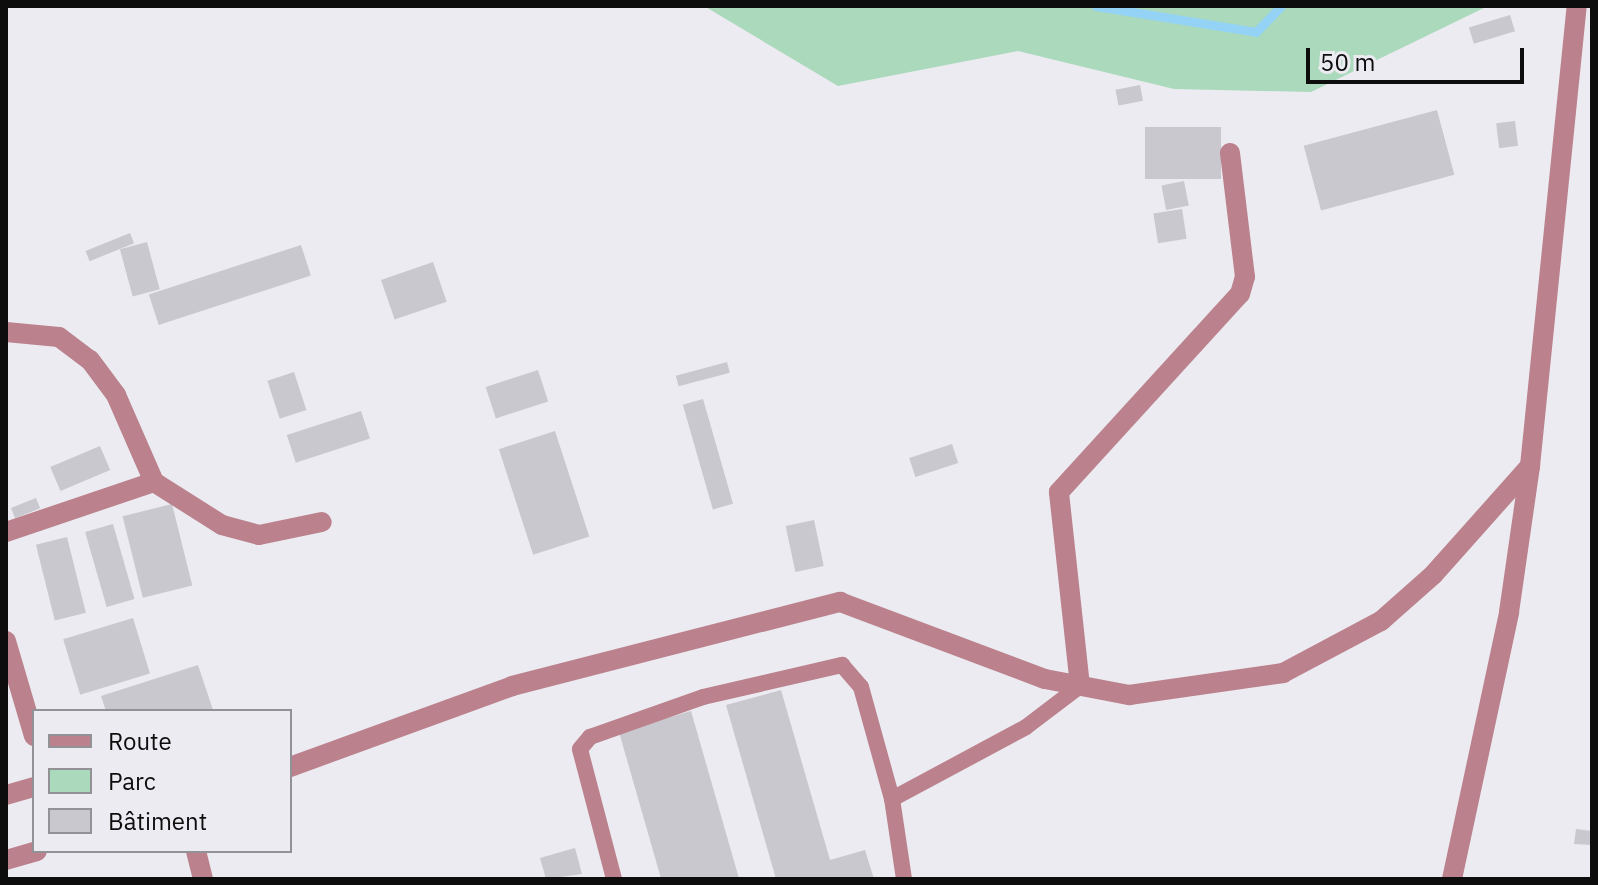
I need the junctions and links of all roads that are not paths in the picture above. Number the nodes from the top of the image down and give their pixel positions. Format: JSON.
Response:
{"nodes":[{"id":1,"x":1577,"y":6,"type":"edge"},
{"id":2,"x":1230,"y":153,"type":"dead end"},
{"id":3,"x":6,"y":332,"type":"edge"},
{"id":4,"x":1530,"y":466,"type":"junction"},
{"id":5,"x":154,"y":482,"type":"junction"},
{"id":6,"x":322,"y":522,"type":"dead end"},
{"id":7,"x":6,"y":532,"type":"edge"},
{"id":8,"x":6,"y":641,"type":"edge"},
{"id":9,"x":1080,"y":686,"type":"junction"},
{"id":10,"x":32,"y":729,"type":"edge"},
{"id":11,"x":292,"y":766,"type":"edge"},
{"id":12,"x":32,"y":788,"type":"edge"},
{"id":13,"x":6,"y":795,"type":"edge"},
{"id":14,"x":892,"y":799,"type":"junction"},
{"id":15,"x":32,"y":852,"type":"edge"},
{"id":16,"x":196,"y":853,"type":"edge"},
{"id":17,"x":6,"y":860,"type":"edge"},
{"id":18,"x":203,"y":879,"type":"edge"},
{"id":19,"x":614,"y":879,"type":"edge"},
{"id":20,"x":904,"y":879,"type":"edge"},
{"id":21,"x":1452,"y":879,"type":"edge"}],
"edges":[{"from":1,"to":4,"type":"street"},
{"from":2,"to":9,"type":"street"},
{"from":3,"to":5,"type":"street"},
{"from":4,"to":9,"type":"street"},
{"from":4,"to":21,"type":"street"},
{"from":5,"to":6,"type":"street"},
{"from":5,"to":7,"type":"street"},
{"from":8,"to":10,"type":"street"},
{"from":9,"to":11,"type":"street"},
{"from":9,"to":14,"type":"lane"},
{"from":12,"to":13,"type":"street"},
{"from":14,"to":19,"type":"lane"},
{"from":14,"to":20,"type":"lane"},
{"from":15,"to":17,"type":"street"},
{"from":16,"to":18,"type":"street"}]}
